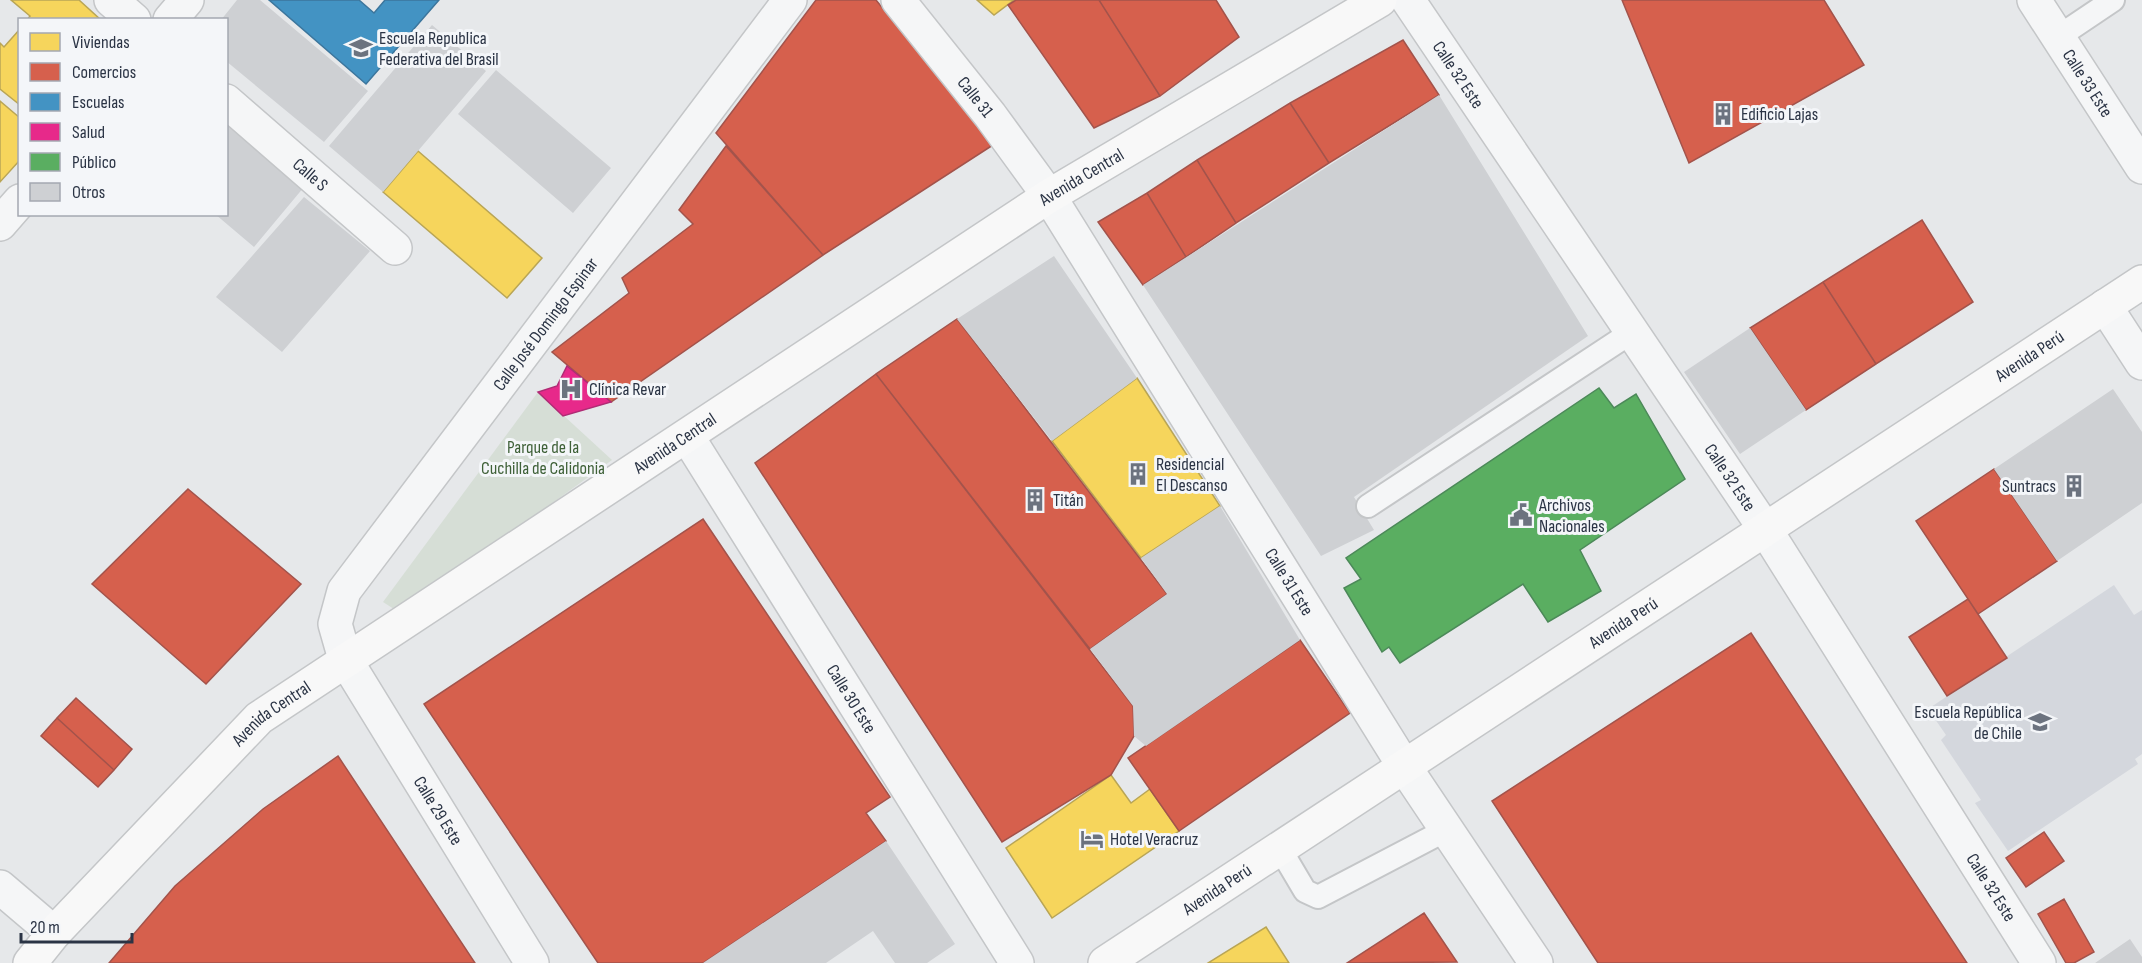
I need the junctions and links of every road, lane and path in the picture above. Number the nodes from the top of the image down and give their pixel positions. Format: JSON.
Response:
{"nodes":[{"id":1,"x":111,"y":0,"type":"edge"},
{"id":2,"x":187,"y":0,"type":"edge"},
{"id":3,"x":790,"y":0,"type":"edge"},
{"id":4,"x":898,"y":0,"type":"edge"},
{"id":5,"x":1380,"y":0,"type":"edge"},
{"id":6,"x":1408,"y":0,"type":"edge"},
{"id":7,"x":2034,"y":0,"type":"edge"},
{"id":8,"x":2113,"y":0,"type":"edge"},
{"id":9,"x":132,"y":18,"type":"edge"},
{"id":10,"x":172,"y":18,"type":"edge"},
{"id":11,"x":2058,"y":37,"type":"junction"},
{"id":12,"x":228,"y":103,"type":"edge"},
{"id":13,"x":2142,"y":167,"type":"edge"},
{"id":14,"x":1049,"y":196,"type":"junction"},
{"id":15,"x":18,"y":203,"type":"edge"},
{"id":16,"x":0,"y":224,"type":"edge"},
{"id":17,"x":395,"y":248,"type":"dead end"},
{"id":18,"x":2142,"y":282,"type":"edge"},
{"id":19,"x":2105,"y":306,"type":"junction"},
{"id":20,"x":1632,"y":332,"type":"junction"},
{"id":21,"x":2142,"y":363,"type":"edge"},
{"id":22,"x":687,"y":436,"type":"junction"},
{"id":23,"x":1368,"y":506,"type":"dead end"},
{"id":24,"x":1765,"y":529,"type":"junction"},
{"id":25,"x":345,"y":659,"type":"junction"},
{"id":26,"x":1404,"y":766,"type":"junction"},
{"id":27,"x":1446,"y":830,"type":"junction"},
{"id":28,"x":1279,"y":847,"type":"junction"},
{"id":29,"x":0,"y":887,"type":"edge"},
{"id":30,"x":54,"y":933,"type":"junction"},
{"id":31,"x":30,"y":963,"type":"edge"},
{"id":32,"x":532,"y":963,"type":"edge"},
{"id":33,"x":1017,"y":963,"type":"edge"},
{"id":34,"x":1105,"y":963,"type":"edge"},
{"id":35,"x":1536,"y":963,"type":"edge"},
{"id":36,"x":2039,"y":963,"type":"edge"}],
"edges":[{"from":1,"to":9,"type":"street"},
{"from":2,"to":10,"type":"street"},
{"from":3,"to":25,"type":"street","name":"Calle José Domingo Espinar"},
{"from":4,"to":14,"type":"street","name":"Calle 31"},
{"from":5,"to":14,"type":"main road","name":"Avenida Central"},
{"from":6,"to":20,"type":"street","name":"Calle 32 Este"},
{"from":7,"to":11,"type":"street","name":"Calle 33 Este"},
{"from":8,"to":11,"type":"lane"},
{"from":11,"to":13,"type":"street","name":"Calle 33 Este"},
{"from":12,"to":17,"type":"street","name":"Calle S"},
{"from":14,"to":22,"type":"main road","name":"Avenida Central"},
{"from":14,"to":26,"type":"street","name":"Calle 31 Este"},
{"from":15,"to":16,"type":"street"},
{"from":18,"to":19,"type":"main road","name":"Avenida Perú"},
{"from":19,"to":21,"type":"street"},
{"from":19,"to":24,"type":"main road","name":"Avenida Perú"},
{"from":20,"to":23,"type":"lane"},
{"from":20,"to":24,"type":"street","name":"Calle 32 Este"},
{"from":22,"to":25,"type":"main road","name":"Avenida Central"},
{"from":22,"to":33,"type":"street","name":"Calle 30 Este"},
{"from":24,"to":26,"type":"main road","name":"Avenida Perú"},
{"from":24,"to":36,"type":"street","name":"Calle 32 Este"},
{"from":25,"to":30,"type":"main road","name":"Avenida Central"},
{"from":25,"to":32,"type":"street","name":"Calle 29 Este"},
{"from":26,"to":27,"type":"street","name":"Calle 31 Este"},
{"from":26,"to":28,"type":"main road","name":"Avenida Perú"},
{"from":27,"to":28,"type":"lane"},
{"from":27,"to":35,"type":"street","name":"Calle 31 Este"},
{"from":28,"to":34,"type":"main road","name":"Avenida Perú"},
{"from":29,"to":30,"type":"street"},
{"from":30,"to":31,"type":"main road","name":"Avenida Central"}]}
